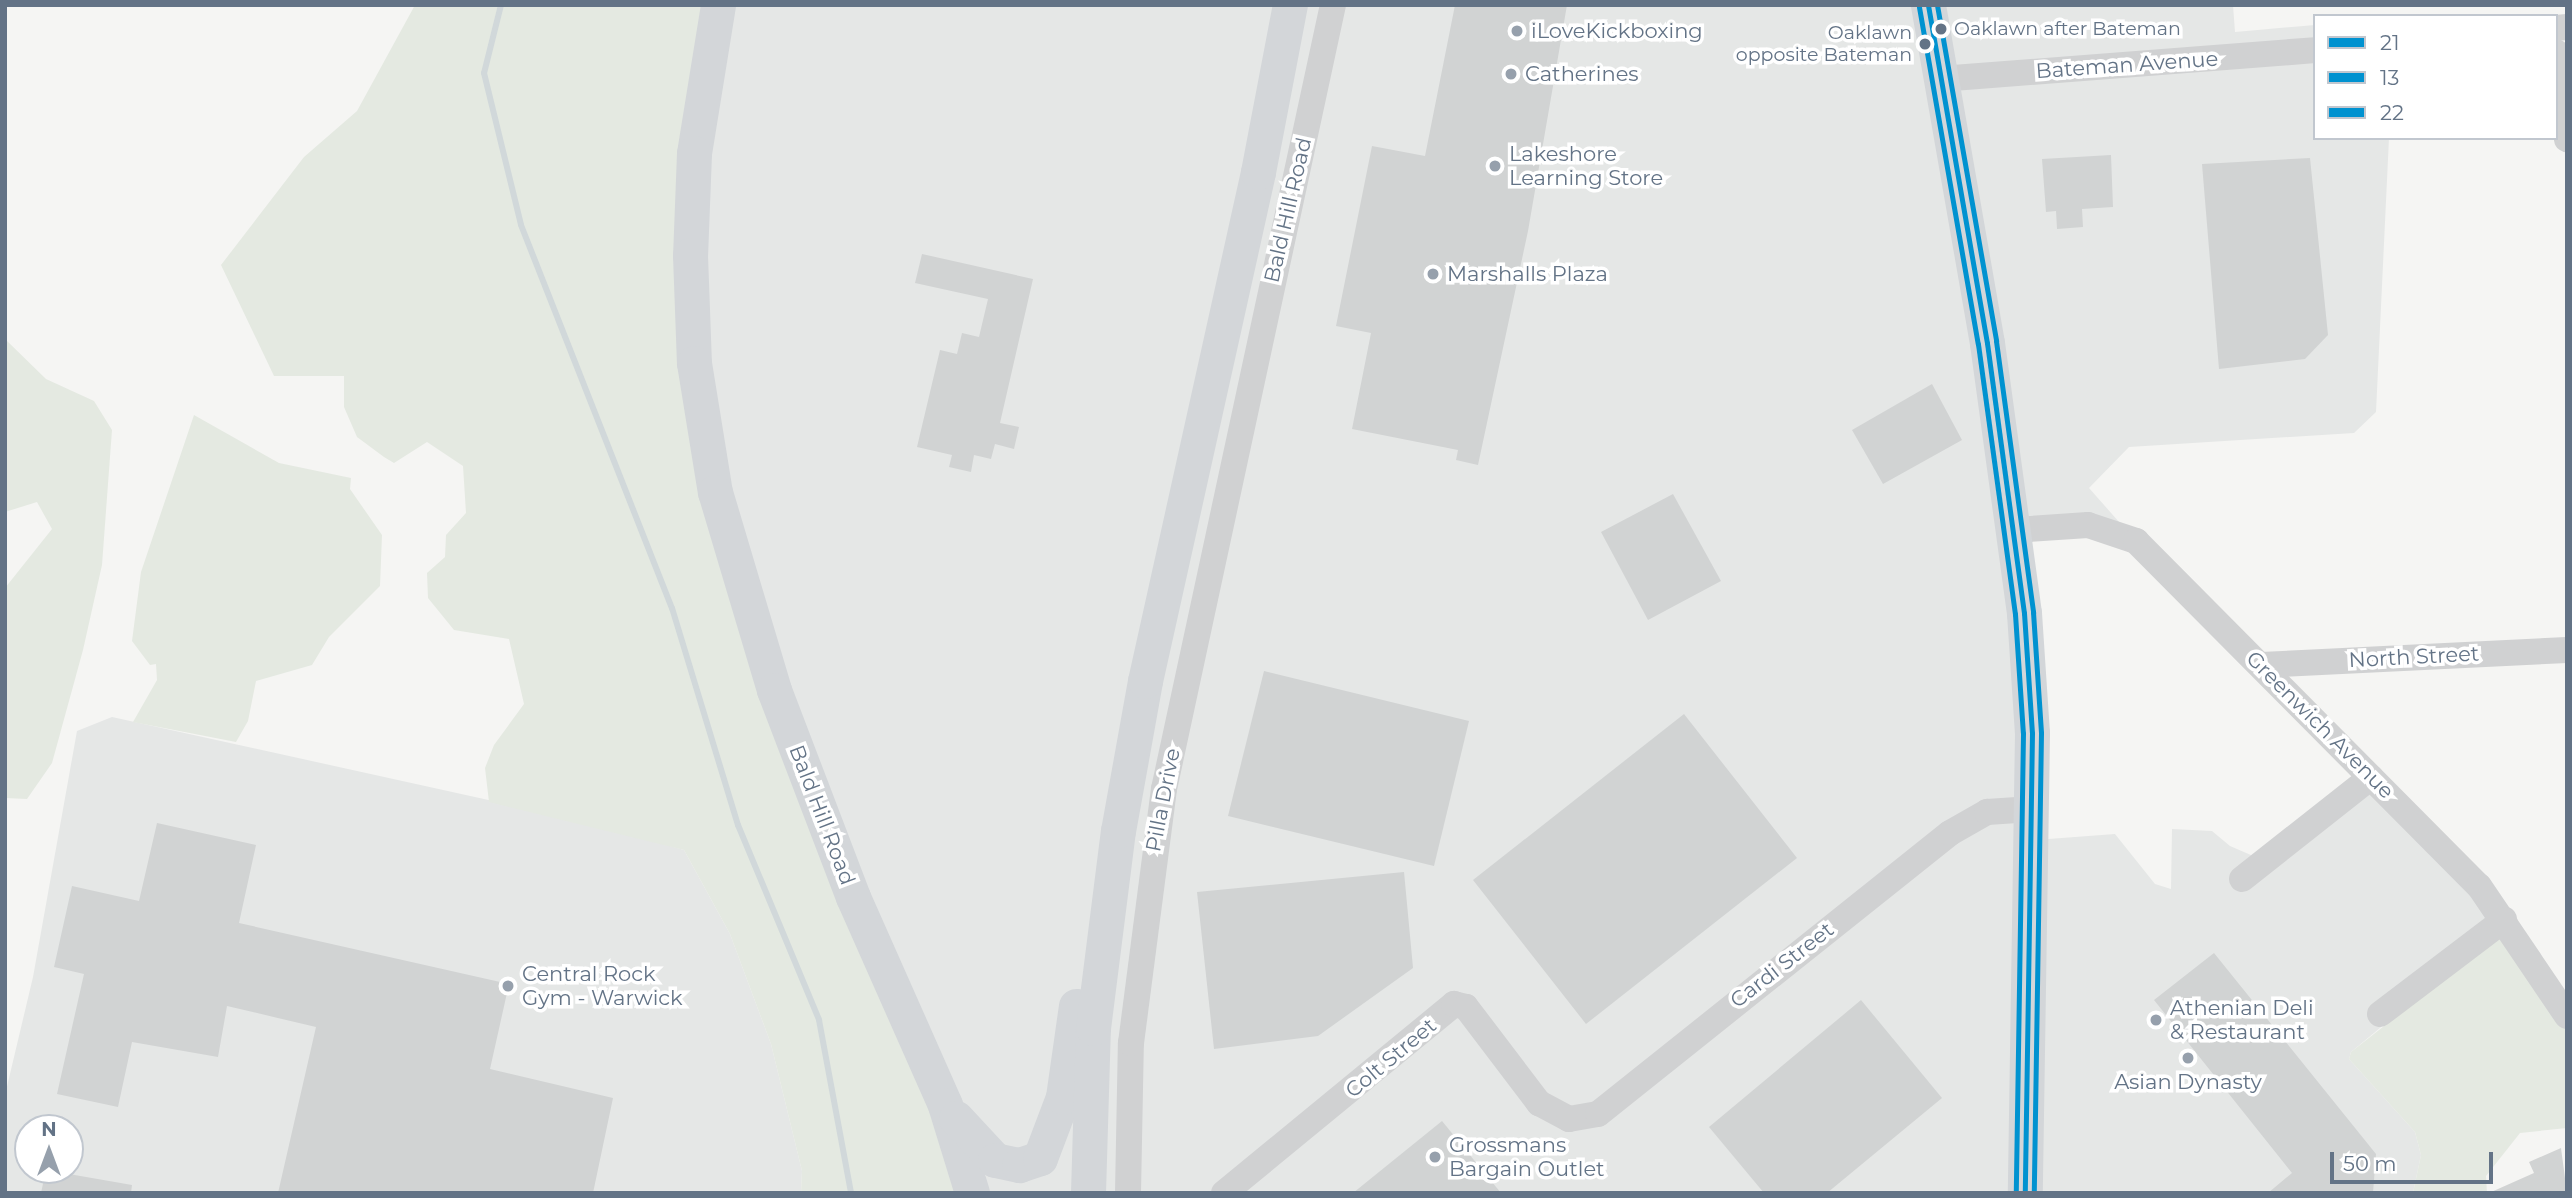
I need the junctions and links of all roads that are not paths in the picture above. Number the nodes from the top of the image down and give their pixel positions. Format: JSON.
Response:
{"nodes":[{"id":1,"x":718,"y":5,"type":"edge"},
{"id":2,"x":1290,"y":5,"type":"edge"},
{"id":3,"x":1333,"y":5,"type":"edge"},
{"id":4,"x":1928,"y":5,"type":"edge"},
{"id":5,"x":2313,"y":50,"type":"edge"},
{"id":6,"x":2558,"y":68,"type":"edge"},
{"id":7,"x":1940,"y":79,"type":"junction"},
{"id":8,"x":2567,"y":139,"type":"edge"},
{"id":9,"x":1240,"y":414,"type":"joint"},
{"id":10,"x":2015,"y":530,"type":"junction"},
{"id":11,"x":2567,"y":650,"type":"edge"},
{"id":12,"x":2261,"y":665,"type":"junction"},
{"id":13,"x":1145,"y":681,"type":"junction"},
{"id":14,"x":2371,"y":777,"type":"junction"},
{"id":15,"x":2032,"y":809,"type":"junction"},
{"id":16,"x":2242,"y":879,"type":"dead end"},
{"id":17,"x":2504,"y":920,"type":"junction"},
{"id":18,"x":2380,"y":1014,"type":"dead end"},
{"id":19,"x":2567,"y":1016,"type":"edge"},
{"id":20,"x":925,"y":1060,"type":"junction"},
{"id":21,"x":1539,"y":1103,"type":"joint"},
{"id":22,"x":945,"y":1105,"type":"junction"},
{"id":23,"x":953,"y":1193,"type":"edge"},
{"id":24,"x":972,"y":1193,"type":"edge"},
{"id":25,"x":1088,"y":1193,"type":"edge"},
{"id":26,"x":1128,"y":1193,"type":"edge"},
{"id":27,"x":1224,"y":1193,"type":"edge"},
{"id":28,"x":2025,"y":1193,"type":"edge"}],
"edges":[{"from":1,"to":20,"type":"main road","name":"Bald Hill Road"},
{"from":2,"to":13,"type":"main road"},
{"from":3,"to":9,"type":"street","name":"Bald Hill Road"},
{"from":4,"to":7,"type":"main road"},
{"from":5,"to":7,"type":"street","name":"Bateman Avenue"},
{"from":6,"to":8,"type":"street"},
{"from":7,"to":10,"type":"main road"},
{"from":9,"to":26,"type":"street","name":"Pilla Drive"},
{"from":10,"to":12,"type":"street","name":"Greenwich Avenue"},
{"from":10,"to":15,"type":"main road"},
{"from":11,"to":12,"type":"street","name":"North Street"},
{"from":12,"to":14,"type":"street","name":"Greenwich Avenue"},
{"from":13,"to":22,"type":"main road"},
{"from":13,"to":25,"type":"main road"},
{"from":14,"to":16,"type":"street"},
{"from":14,"to":17,"type":"street","name":"Greenwich Avenue"},
{"from":15,"to":21,"type":"street","name":"Cardi Street"},
{"from":15,"to":28,"type":"main road"},
{"from":17,"to":18,"type":"street"},
{"from":17,"to":19,"type":"street","name":"Greenwich Avenue"},
{"from":20,"to":22,"type":"main road","name":"Bald Hill Road"},
{"from":20,"to":23,"type":"main road"},
{"from":21,"to":27,"type":"street","name":"Colt Street"},
{"from":22,"to":24,"type":"main road","name":"Bald Hill Road"}]}
